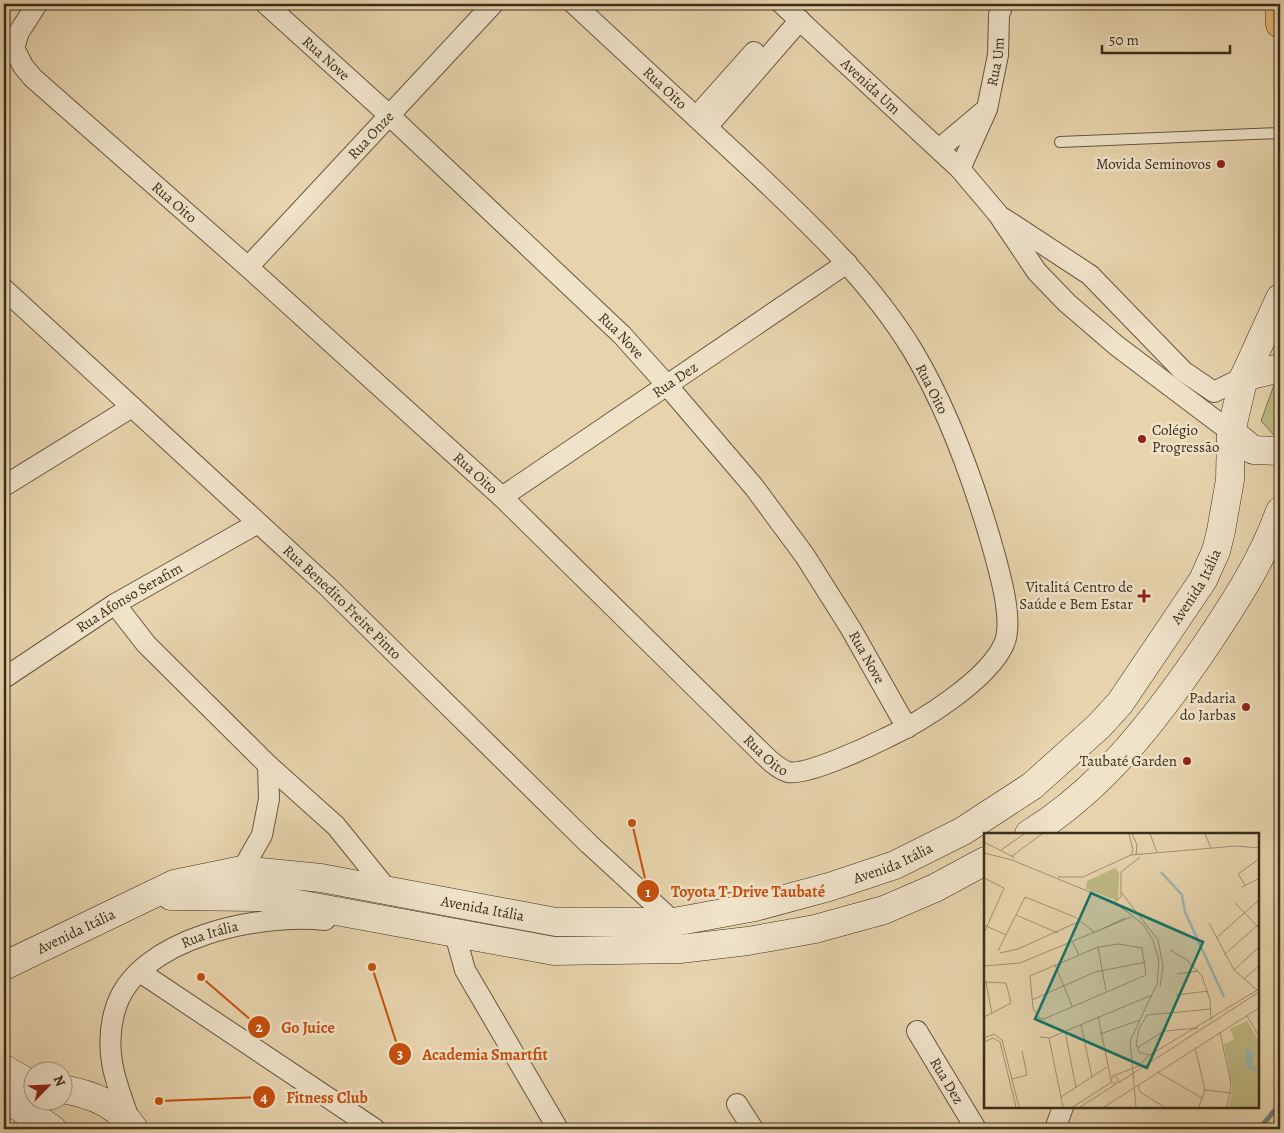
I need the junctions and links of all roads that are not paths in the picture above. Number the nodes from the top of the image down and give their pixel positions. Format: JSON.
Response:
{"nodes":[{"id":1,"x":37,"y":4,"type":"edge"},
{"id":2,"x":266,"y":4,"type":"edge"},
{"id":3,"x":493,"y":4,"type":"edge"},
{"id":4,"x":574,"y":4,"type":"edge"},
{"id":5,"x":1279,"y":4,"type":"edge"},
{"id":6,"x":995,"y":7,"type":"edge"},
{"id":7,"x":791,"y":12,"type":"edge"},
{"id":8,"x":1280,"y":24,"type":"edge"},
{"id":9,"x":987,"y":109,"type":"junction"},
{"id":10,"x":389,"y":115,"type":"junction"},
{"id":11,"x":702,"y":122,"type":"junction"},
{"id":12,"x":1280,"y":133,"type":"edge"},
{"id":13,"x":1060,"y":142,"type":"dead end"},
{"id":14,"x":939,"y":149,"type":"junction"},
{"id":15,"x":960,"y":170,"type":"junction"},
{"id":16,"x":998,"y":214,"type":"junction"},
{"id":17,"x":847,"y":263,"type":"junction"},
{"id":18,"x":248,"y":266,"type":"junction"},
{"id":19,"x":7,"y":297,"type":"edge"},
{"id":20,"x":1280,"y":298,"type":"edge"},
{"id":21,"x":1280,"y":368,"type":"edge"},
{"id":22,"x":1244,"y":377,"type":"junction"},
{"id":23,"x":666,"y":384,"type":"junction"},
{"id":24,"x":132,"y":407,"type":"junction"},
{"id":25,"x":1231,"y":432,"type":"junction"},
{"id":26,"x":1280,"y":451,"type":"edge"},
{"id":27,"x":4,"y":486,"type":"edge"},
{"id":28,"x":502,"y":497,"type":"junction"},
{"id":29,"x":1280,"y":511,"type":"edge"},
{"id":30,"x":258,"y":523,"type":"junction"},
{"id":31,"x":116,"y":604,"type":"junction"},
{"id":32,"x":4,"y":678,"type":"edge"},
{"id":33,"x":907,"y":728,"type":"junction"},
{"id":34,"x":268,"y":765,"type":"junction"},
{"id":35,"x":1030,"y":833,"type":"edge"},
{"id":36,"x":984,"y":862,"type":"edge"},
{"id":37,"x":242,"y":870,"type":"junction"},
{"id":38,"x":390,"y":893,"type":"junction"},
{"id":39,"x":149,"y":896,"type":"junction"},
{"id":40,"x":674,"y":922,"type":"junction"},
{"id":41,"x":455,"y":934,"type":"junction"},
{"id":42,"x":4,"y":966,"type":"edge"},
{"id":43,"x":140,"y":972,"type":"junction"},
{"id":44,"x":917,"y":1031,"type":"dead end"},
{"id":45,"x":4,"y":1069,"type":"edge"},
{"id":46,"x":22,"y":1079,"type":"edge"},
{"id":47,"x":72,"y":1091,"type":"edge"},
{"id":48,"x":4,"y":1097,"type":"edge"},
{"id":49,"x":737,"y":1104,"type":"dead end"},
{"id":50,"x":1063,"y":1108,"type":"edge"},
{"id":51,"x":44,"y":1124,"type":"edge"},
{"id":52,"x":132,"y":1128,"type":"edge"},
{"id":53,"x":375,"y":1129,"type":"edge"},
{"id":54,"x":558,"y":1129,"type":"edge"},
{"id":55,"x":753,"y":1129,"type":"edge"},
{"id":56,"x":976,"y":1129,"type":"edge"},
{"id":57,"x":1055,"y":1129,"type":"edge"}],
"edges":[{"from":1,"to":18,"type":"street","name":"Rua Oito"},
{"from":2,"to":10,"type":"street","name":"Rua Nove"},
{"from":3,"to":10,"type":"street","name":"Rua Onze"},
{"from":4,"to":11,"type":"street","name":"Rua Oito"},
{"from":5,"to":8,"type":"main road"},
{"from":6,"to":9,"type":"street","name":"Rua Um"},
{"from":7,"to":11,"type":"street"},
{"from":7,"to":14,"type":"street","name":"Avenida Um"},
{"from":9,"to":14,"type":"street"},
{"from":9,"to":15,"type":"street","name":"Rua Um"},
{"from":10,"to":18,"type":"street","name":"Rua Onze"},
{"from":10,"to":23,"type":"street","name":"Rua Nove"},
{"from":11,"to":17,"type":"street","name":"Rua Oito"},
{"from":12,"to":13,"type":"lane"},
{"from":14,"to":15,"type":"street","name":"Avenida Um"},
{"from":15,"to":16,"type":"street","name":"Avenida Um"},
{"from":16,"to":22,"type":"street"},
{"from":16,"to":25,"type":"street"},
{"from":17,"to":23,"type":"street","name":"Rua Dez"},
{"from":17,"to":33,"type":"street","name":"Rua Oito"},
{"from":18,"to":28,"type":"street","name":"Rua Oito"},
{"from":19,"to":24,"type":"street","name":"Rua Benedito Freire Pinto"},
{"from":20,"to":22,"type":"main road","name":"Avenida Itália"},
{"from":21,"to":22,"type":"main road"},
{"from":22,"to":25,"type":"main road","name":"Avenida Itália"},
{"from":23,"to":28,"type":"street","name":"Rua Dez"},
{"from":23,"to":33,"type":"street","name":"Rua Nove"},
{"from":24,"to":27,"type":"street"},
{"from":24,"to":30,"type":"street","name":"Rua Benedito Freire Pinto"},
{"from":25,"to":26,"type":"main road"},
{"from":25,"to":40,"type":"main road","name":"Avenida Itália"},
{"from":28,"to":33,"type":"street","name":"Rua Oito"},
{"from":29,"to":35,"type":"main road"},
{"from":30,"to":31,"type":"street","name":"Rua Afonso Serafim"},
{"from":30,"to":40,"type":"street","name":"Rua Benedito Freire Pinto"},
{"from":31,"to":32,"type":"street","name":"Rua Afonso Serafim"},
{"from":31,"to":34,"type":"street"},
{"from":34,"to":37,"type":"street"},
{"from":34,"to":38,"type":"street"},
{"from":36,"to":41,"type":"main road","name":"Avenida Itália"},
{"from":37,"to":38,"type":"main road","name":"Avenida Itália"},
{"from":37,"to":39,"type":"main road","name":"Avenida Itália"},
{"from":38,"to":40,"type":"main road","name":"Avenida Itália"},
{"from":39,"to":41,"type":"main road","name":"Avenida Itália"},
{"from":39,"to":42,"type":"main road","name":"Avenida Itália"},
{"from":41,"to":43,"type":"street","name":"Rua Itália"},
{"from":41,"to":54,"type":"street"},
{"from":43,"to":52,"type":"street","name":"Rua Itália"},
{"from":43,"to":53,"type":"street"},
{"from":44,"to":56,"type":"street","name":"Rua Dez"},
{"from":45,"to":46,"type":"main road"},
{"from":47,"to":52,"type":"main road"},
{"from":48,"to":51,"type":"main road"},
{"from":49,"to":55,"type":"street"},
{"from":50,"to":57,"type":"street"}]}
